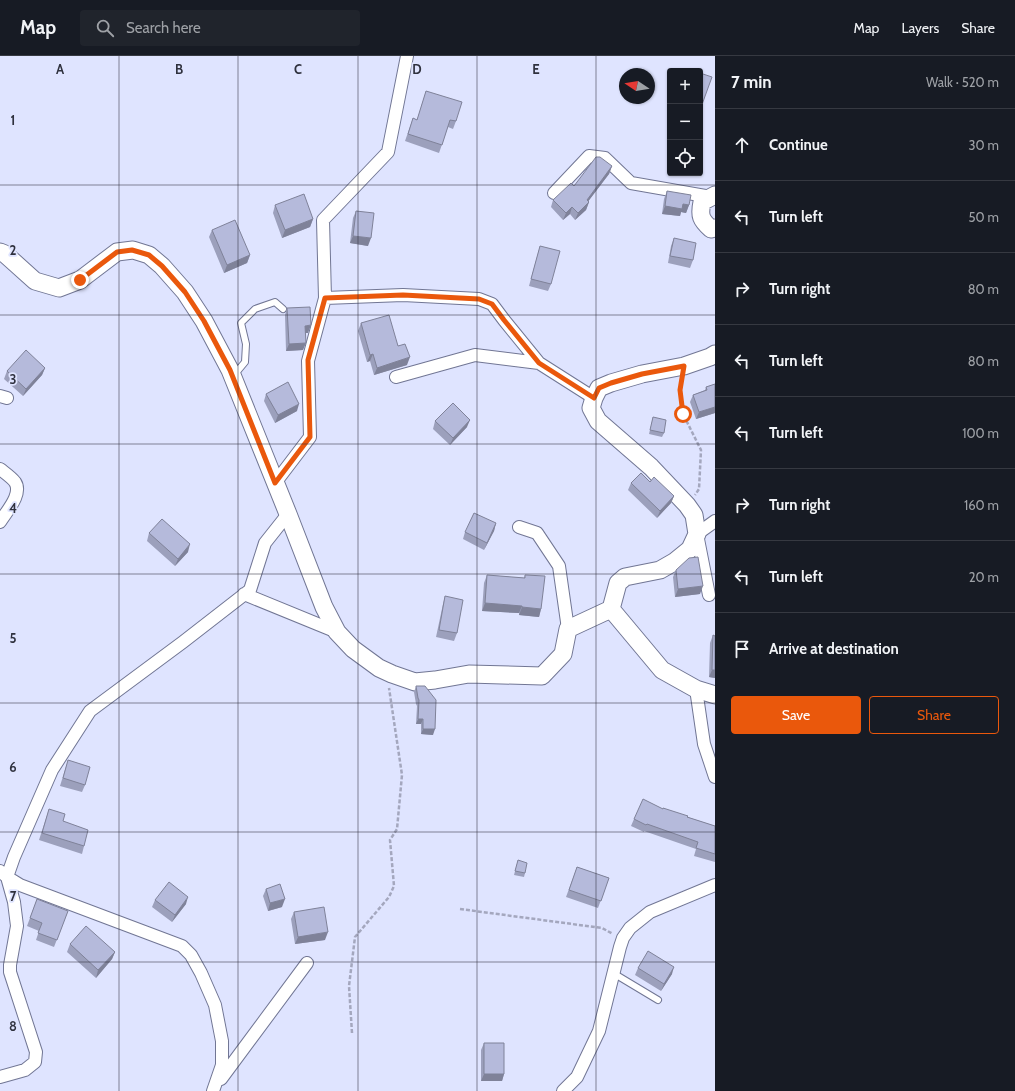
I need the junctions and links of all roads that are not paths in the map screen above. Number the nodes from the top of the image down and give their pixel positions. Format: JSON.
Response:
{"nodes":[{"id":1,"x":407,"y":56,"type":"edge"},
{"id":2,"x":554,"y":193,"type":"dead end"},
{"id":3,"x":713,"y":196,"type":"edge"},
{"id":4,"x":715,"y":228,"type":"edge"},
{"id":5,"x":0,"y":252,"type":"edge"},
{"id":6,"x":325,"y":298,"type":"junction"},
{"id":7,"x":283,"y":309,"type":"dead end"},
{"id":8,"x":715,"y":354,"type":"edge"},
{"id":9,"x":539,"y":363,"type":"junction"},
{"id":10,"x":232,"y":376,"type":"junction"},
{"id":11,"x":396,"y":377,"type":"dead end"},
{"id":12,"x":594,"y":398,"type":"junction"},
{"id":13,"x":0,"y":469,"type":"edge"},
{"id":14,"x":275,"y":483,"type":"junction"},
{"id":15,"x":288,"y":514,"type":"junction"},
{"id":16,"x":715,"y":521,"type":"edge"},
{"id":17,"x":0,"y":522,"type":"edge"},
{"id":18,"x":519,"y":527,"type":"dead end"},
{"id":19,"x":697,"y":534,"type":"junction"},
{"id":20,"x":244,"y":594,"type":"junction"},
{"id":21,"x":709,"y":596,"type":"dead end"},
{"id":22,"x":611,"y":609,"type":"junction"},
{"id":23,"x":568,"y":629,"type":"junction"},
{"id":24,"x":337,"y":632,"type":"junction"},
{"id":25,"x":696,"y":689,"type":"junction"},
{"id":26,"x":715,"y":695,"type":"edge"},
{"id":27,"x":715,"y":777,"type":"edge"},
{"id":28,"x":3,"y":874,"type":"edge"},
{"id":29,"x":715,"y":885,"type":"edge"},
{"id":30,"x":307,"y":963,"type":"dead end"},
{"id":31,"x":5,"y":968,"type":"edge"},
{"id":32,"x":613,"y":973,"type":"junction"},
{"id":33,"x":658,"y":1000,"type":"dead end"},
{"id":34,"x":0,"y":1077,"type":"edge"},
{"id":35,"x":214,"y":1090,"type":"edge"},
{"id":36,"x":563,"y":1091,"type":"edge"}],
"edges":[{"from":1,"to":6,"type":"street"},
{"from":2,"to":3,"type":"street"},
{"from":3,"to":4,"type":"street"},
{"from":5,"to":10,"type":"street"},
{"from":6,"to":9,"type":"street"},
{"from":6,"to":14,"type":"street"},
{"from":7,"to":10,"type":"lane"},
{"from":8,"to":12,"type":"street"},
{"from":9,"to":11,"type":"street"},
{"from":9,"to":12,"type":"street"},
{"from":10,"to":14,"type":"street"},
{"from":12,"to":19,"type":"street"},
{"from":13,"to":17,"type":"street"},
{"from":14,"to":15,"type":"street"},
{"from":15,"to":20,"type":"street"},
{"from":15,"to":24,"type":"street"},
{"from":16,"to":19,"type":"street"},
{"from":18,"to":23,"type":"street"},
{"from":19,"to":21,"type":"street"},
{"from":19,"to":22,"type":"street"},
{"from":20,"to":24,"type":"street"},
{"from":20,"to":28,"type":"street"},
{"from":22,"to":23,"type":"street"},
{"from":22,"to":25,"type":"street"},
{"from":23,"to":24,"type":"street"},
{"from":25,"to":26,"type":"street"},
{"from":25,"to":27,"type":"street"},
{"from":28,"to":31,"type":"street"},
{"from":28,"to":35,"type":"street"},
{"from":29,"to":32,"type":"street"},
{"from":30,"to":35,"type":"street"},
{"from":31,"to":34,"type":"street"},
{"from":32,"to":33,"type":"lane"},
{"from":32,"to":36,"type":"street"}]}
